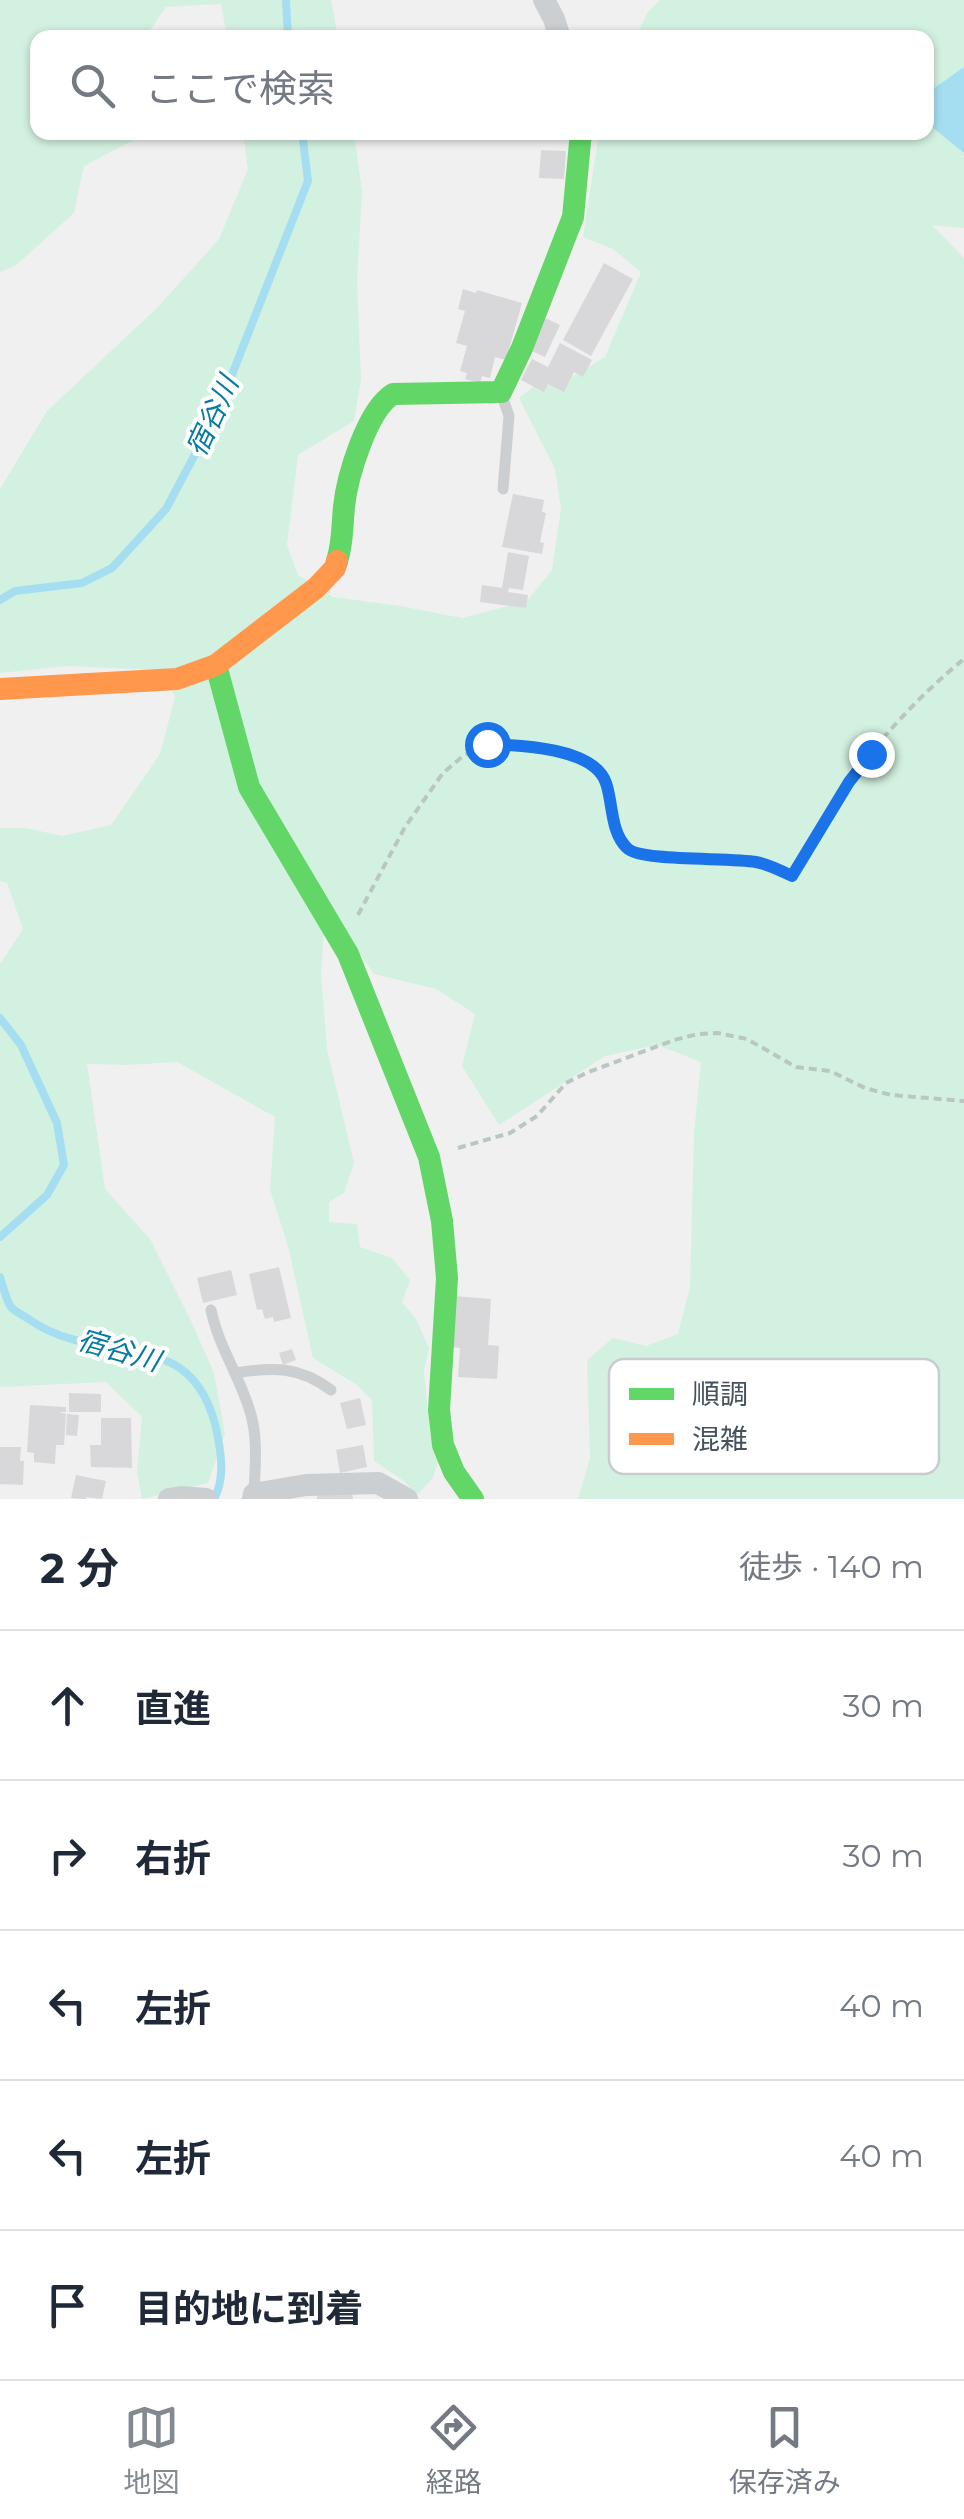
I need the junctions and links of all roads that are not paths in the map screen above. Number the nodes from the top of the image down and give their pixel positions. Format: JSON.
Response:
{"nodes":[{"id":1,"x":544,"y":0,"type":"edge"},
{"id":2,"x":557,"y":30,"type":"edge"},
{"id":3,"x":580,"y":140,"type":"edge"},
{"id":4,"x":501,"y":392,"type":"junction"},
{"id":5,"x":503,"y":489,"type":"dead end"},
{"id":6,"x":216,"y":665,"type":"junction"},
{"id":7,"x":0,"y":689,"type":"edge"},
{"id":8,"x":211,"y":1310,"type":"dead end"},
{"id":9,"x":235,"y":1373,"type":"junction"},
{"id":10,"x":331,"y":1390,"type":"dead end"},
{"id":11,"x":254,"y":1497,"type":"edge"},
{"id":12,"x":169,"y":1499,"type":"edge"},
{"id":13,"x":206,"y":1499,"type":"edge"},
{"id":14,"x":407,"y":1499,"type":"edge"},
{"id":15,"x":473,"y":1499,"type":"edge"}],
"edges":[{"from":1,"to":2,"type":"street"},
{"from":3,"to":4,"type":"street"},
{"from":4,"to":5,"type":"lane"},
{"from":4,"to":6,"type":"street"},
{"from":6,"to":7,"type":"street"},
{"from":6,"to":15,"type":"street"},
{"from":8,"to":9,"type":"lane"},
{"from":9,"to":10,"type":"lane"},
{"from":9,"to":11,"type":"lane"},
{"from":11,"to":14,"type":"street"},
{"from":12,"to":13,"type":"street"}]}
